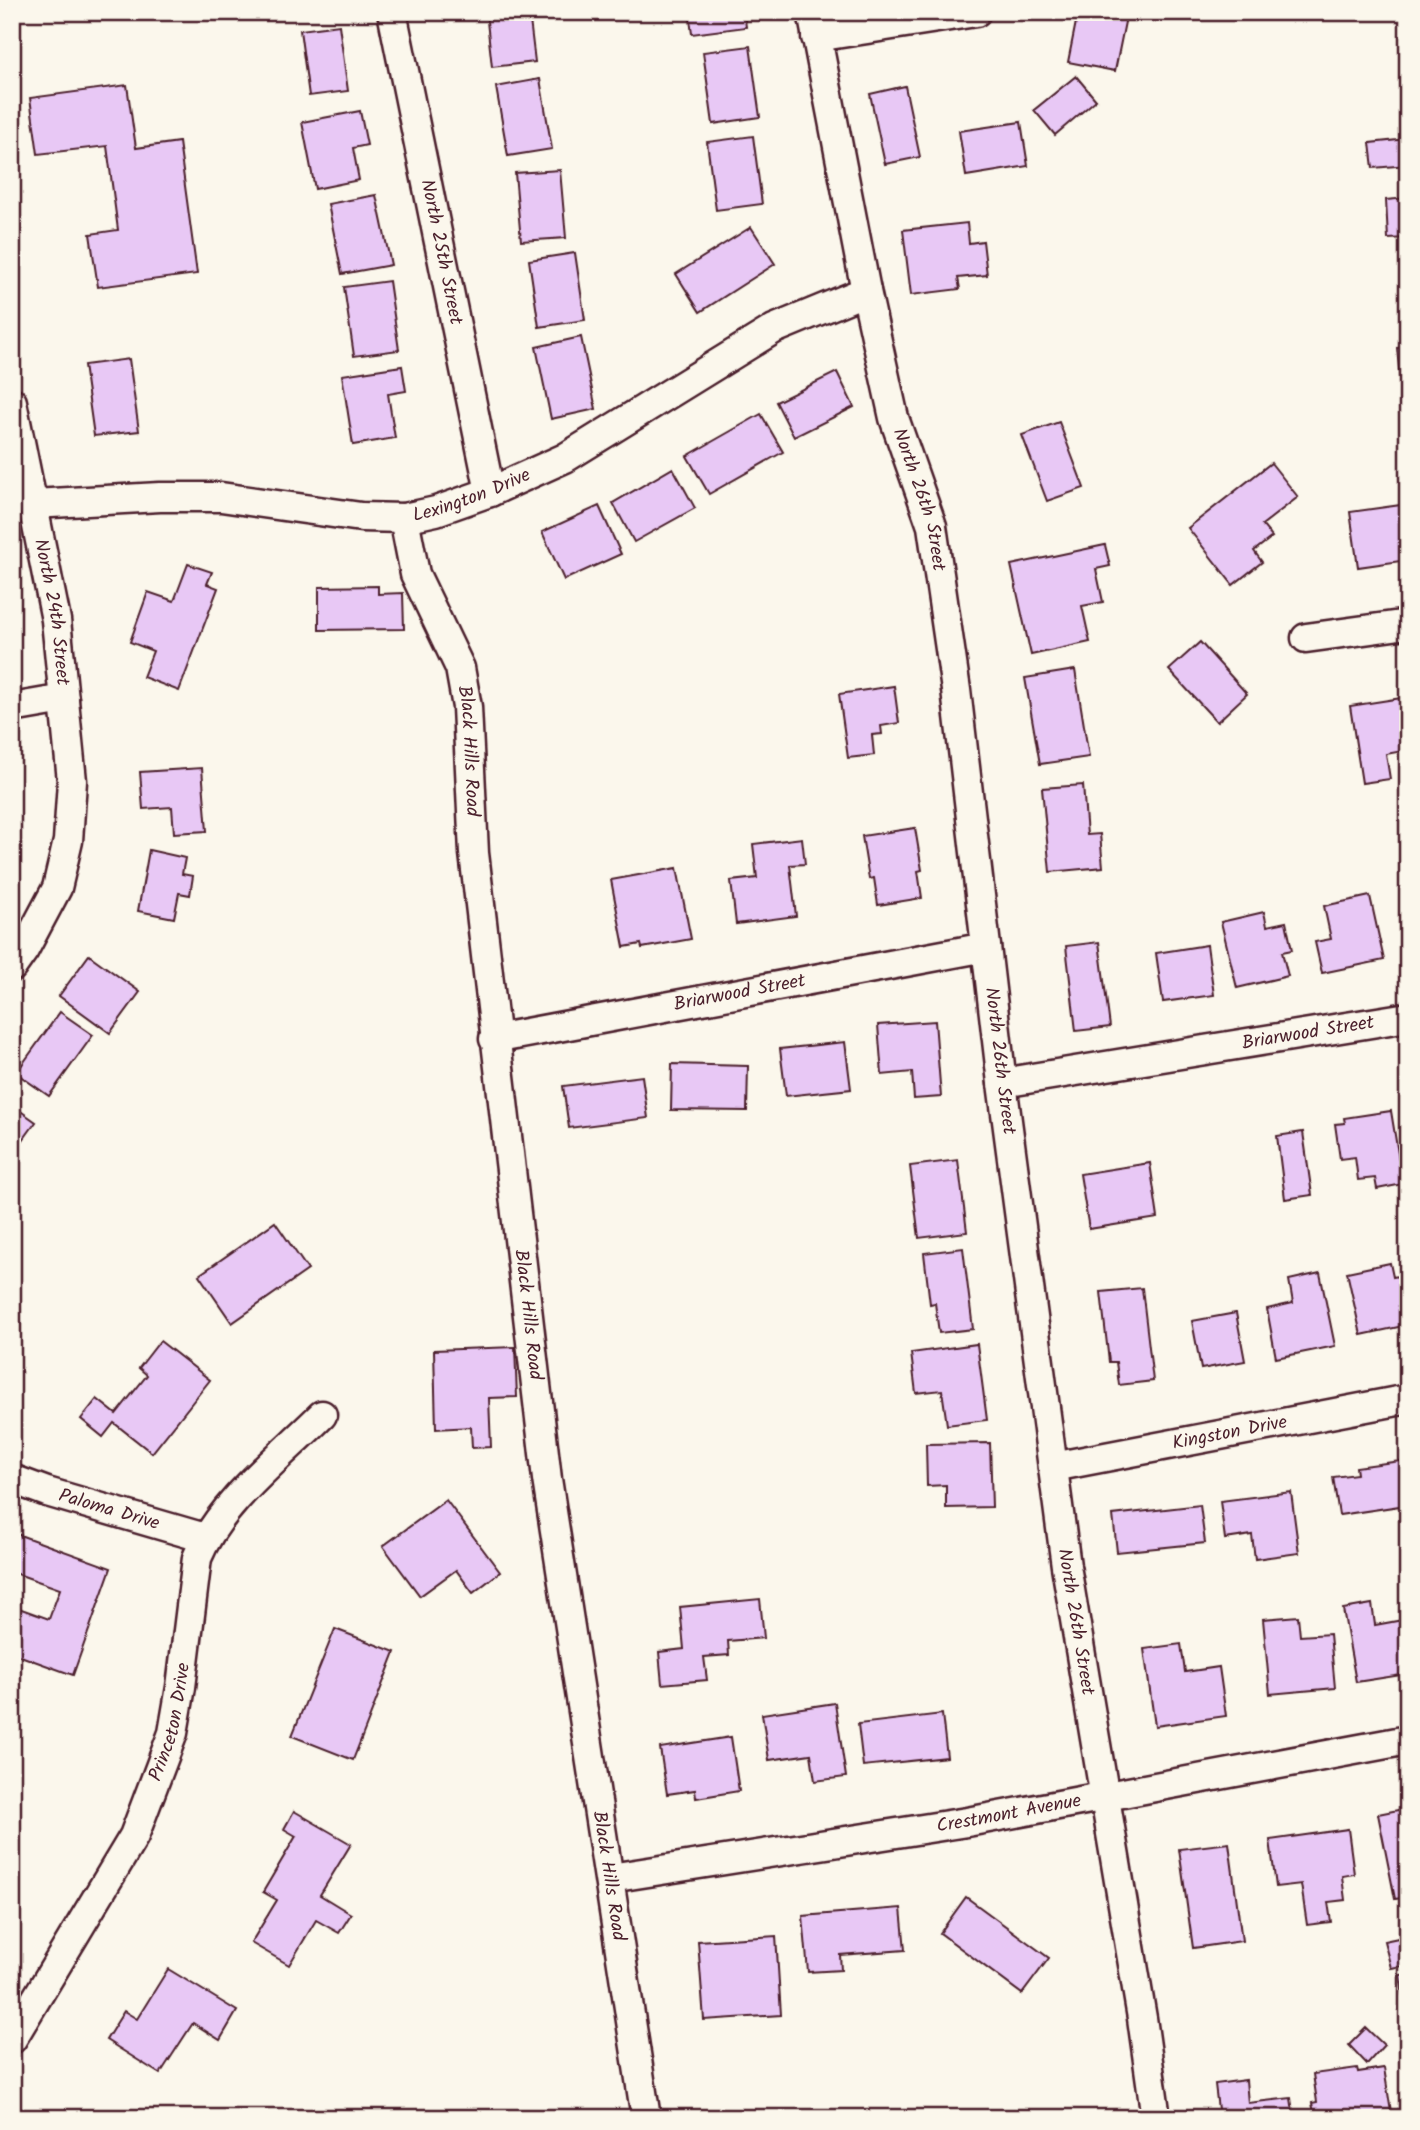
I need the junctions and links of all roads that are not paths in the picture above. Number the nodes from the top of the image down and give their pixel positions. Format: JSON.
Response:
{"nodes":[{"id":1,"x":393,"y":12,"type":"edge"},
{"id":2,"x":976,"y":12,"type":"edge"},
{"id":3,"x":814,"y":24,"type":"edge"},
{"id":4,"x":866,"y":290,"type":"junction"},
{"id":5,"x":12,"y":402,"type":"edge"},
{"id":6,"x":490,"y":492,"type":"junction"},
{"id":7,"x":33,"y":504,"type":"junction"},
{"id":8,"x":404,"y":518,"type":"junction"},
{"id":9,"x":1408,"y":624,"type":"edge"},
{"id":10,"x":1306,"y":638,"type":"dead end"},
{"id":11,"x":64,"y":699,"type":"junction"},
{"id":12,"x":12,"y":708,"type":"edge"},
{"id":13,"x":986,"y":947,"type":"junction"},
{"id":14,"x":12,"y":967,"type":"edge"},
{"id":15,"x":1408,"y":1017,"type":"edge"},
{"id":16,"x":494,"y":1039,"type":"junction"},
{"id":17,"x":1002,"y":1083,"type":"junction"},
{"id":18,"x":1408,"y":1399,"type":"edge"},
{"id":19,"x":322,"y":1415,"type":"dead end"},
{"id":20,"x":1053,"y":1467,"type":"junction"},
{"id":21,"x":12,"y":1479,"type":"edge"},
{"id":22,"x":205,"y":1538,"type":"junction"},
{"id":23,"x":1408,"y":1740,"type":"edge"},
{"id":24,"x":1105,"y":1795,"type":"junction"},
{"id":25,"x":610,"y":1878,"type":"junction"},
{"id":26,"x":12,"y":2039,"type":"edge"},
{"id":27,"x":646,"y":2118,"type":"edge"},
{"id":28,"x":1156,"y":2118,"type":"edge"}],
"edges":[{"from":1,"to":6,"type":"street","name":"North 25th Street"},
{"from":2,"to":3,"type":"street"},
{"from":3,"to":4,"type":"street","name":"North 26th Street"},
{"from":4,"to":6,"type":"street","name":"Lexington Drive"},
{"from":4,"to":13,"type":"street","name":"North 26th Street"},
{"from":5,"to":7,"type":"street","name":"North 24th Street"},
{"from":6,"to":8,"type":"street","name":"Lexington Drive"},
{"from":7,"to":8,"type":"street","name":"Lexington Drive"},
{"from":7,"to":11,"type":"street","name":"North 24th Street"},
{"from":8,"to":16,"type":"street","name":"Black Hills Road"},
{"from":9,"to":10,"type":"street"},
{"from":11,"to":12,"type":"street"},
{"from":11,"to":14,"type":"street","name":"North 24th Street"},
{"from":13,"to":16,"type":"street","name":"Briarwood Street"},
{"from":13,"to":17,"type":"street","name":"North 26th Street"},
{"from":15,"to":17,"type":"street","name":"Briarwood Street"},
{"from":16,"to":25,"type":"street","name":"Black Hills Road"},
{"from":17,"to":20,"type":"street","name":"North 26th Street"},
{"from":18,"to":20,"type":"street","name":"Kingston Drive"},
{"from":19,"to":22,"type":"street","name":"Princeton Drive"},
{"from":20,"to":24,"type":"street","name":"North 26th Street"},
{"from":21,"to":22,"type":"street","name":"Paloma Drive"},
{"from":22,"to":26,"type":"street","name":"Princeton Drive"},
{"from":23,"to":24,"type":"street","name":"Crestmont Avenue"},
{"from":24,"to":25,"type":"street","name":"Crestmont Avenue"},
{"from":24,"to":28,"type":"street","name":"North 26th Street"},
{"from":25,"to":27,"type":"street","name":"Black Hills Road"}]}
